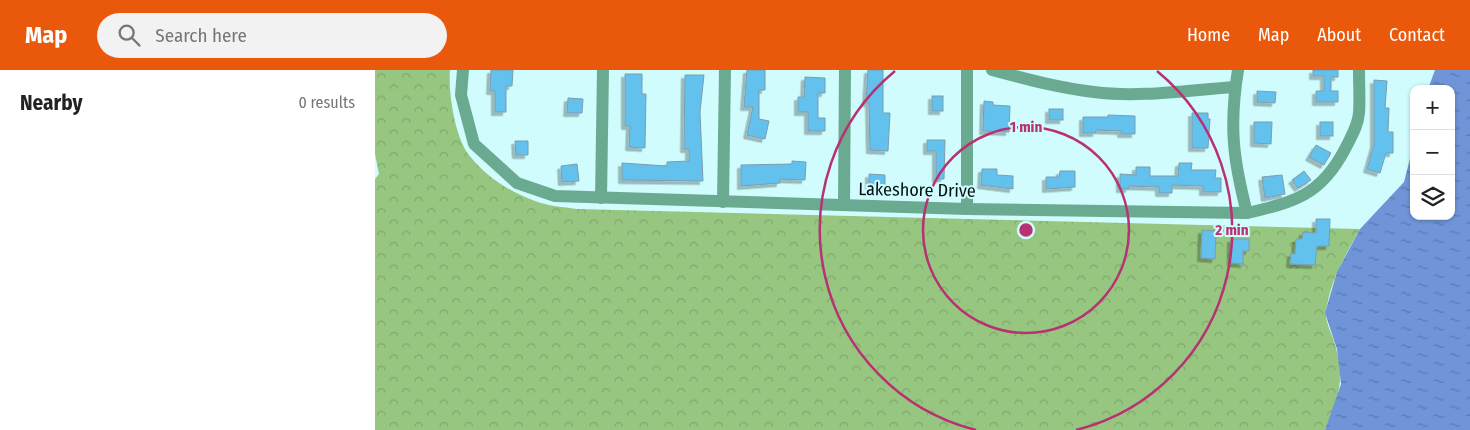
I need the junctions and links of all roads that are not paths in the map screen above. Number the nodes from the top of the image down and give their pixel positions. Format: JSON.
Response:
{"nodes":[{"id":1,"x":463,"y":70,"type":"edge"},
{"id":2,"x":603,"y":70,"type":"edge"},
{"id":3,"x":725,"y":70,"type":"edge"},
{"id":4,"x":845,"y":70,"type":"edge"},
{"id":5,"x":967,"y":70,"type":"edge"},
{"id":6,"x":992,"y":70,"type":"edge"},
{"id":7,"x":1238,"y":70,"type":"edge"},
{"id":8,"x":1359,"y":70,"type":"edge"},
{"id":9,"x":1235,"y":87,"type":"junction"},
{"id":10,"x":601,"y":198,"type":"junction"},
{"id":11,"x":723,"y":202,"type":"junction"},
{"id":12,"x":844,"y":206,"type":"junction"},
{"id":13,"x":967,"y":209,"type":"junction"},
{"id":14,"x":1247,"y":213,"type":"junction"}],
"edges":[{"from":1,"to":10,"type":"street","name":"Lakeshore Drive"},
{"from":2,"to":10,"type":"street"},
{"from":3,"to":11,"type":"street"},
{"from":4,"to":12,"type":"street"},
{"from":5,"to":13,"type":"street"},
{"from":6,"to":9,"type":"street"},
{"from":7,"to":9,"type":"street"},
{"from":8,"to":14,"type":"street","name":"Lakeshore Drive"},
{"from":9,"to":14,"type":"street"},
{"from":10,"to":11,"type":"street","name":"Lakeshore Drive"},
{"from":11,"to":12,"type":"street","name":"Lakeshore Drive"},
{"from":12,"to":13,"type":"street","name":"Lakeshore Drive"},
{"from":13,"to":14,"type":"street","name":"Lakeshore Drive"}]}
